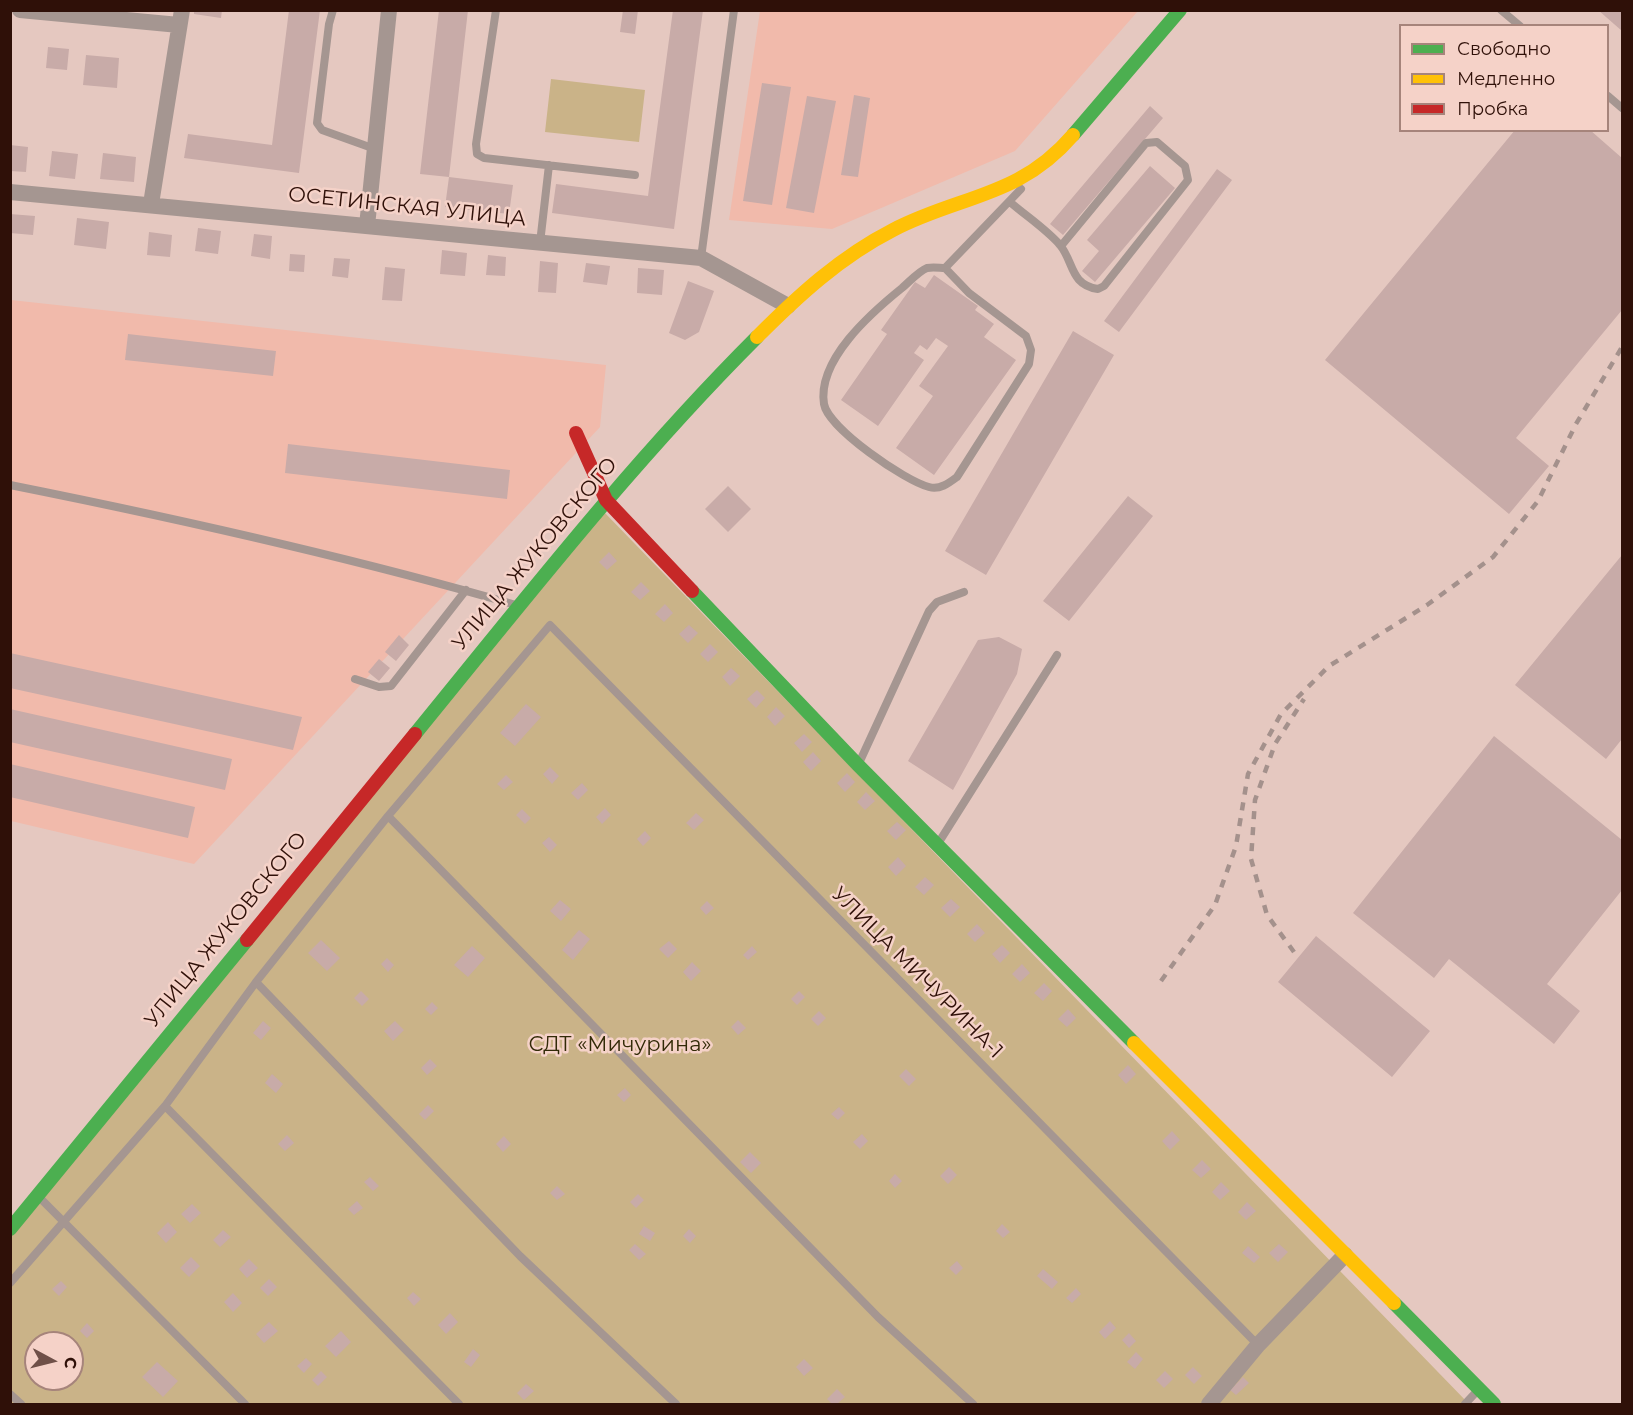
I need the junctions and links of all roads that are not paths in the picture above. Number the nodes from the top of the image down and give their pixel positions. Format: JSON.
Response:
{"nodes":[{"id":1,"x":20,"y":10,"type":"edge"},
{"id":2,"x":333,"y":10,"type":"edge"},
{"id":3,"x":389,"y":10,"type":"edge"},
{"id":4,"x":496,"y":10,"type":"edge"},
{"id":5,"x":734,"y":10,"type":"edge"},
{"id":6,"x":1180,"y":10,"type":"edge"},
{"id":7,"x":1501,"y":10,"type":"edge"},
{"id":8,"x":180,"y":18,"type":"edge"},
{"id":9,"x":1518,"y":24,"type":"edge"},
{"id":10,"x":1609,"y":97,"type":"edge"},
{"id":11,"x":1623,"y":108,"type":"edge"},
{"id":12,"x":375,"y":149,"type":"junction"},
{"id":13,"x":549,"y":165,"type":"junction"},
{"id":14,"x":1036,"y":170,"type":"junction"},
{"id":15,"x":635,"y":175,"type":"dead end"},
{"id":16,"x":10,"y":192,"type":"edge"},
{"id":17,"x":1010,"y":202,"type":"junction"},
{"id":18,"x":151,"y":204,"type":"junction"},
{"id":19,"x":367,"y":226,"type":"junction"},
{"id":20,"x":540,"y":243,"type":"junction"},
{"id":21,"x":1061,"y":246,"type":"junction"},
{"id":22,"x":702,"y":258,"type":"junction"},
{"id":23,"x":945,"y":268,"type":"junction"},
{"id":24,"x":788,"y":306,"type":"junction"},
{"id":25,"x":576,"y":433,"type":"dead end"},
{"id":26,"x":10,"y":485,"type":"edge"},
{"id":27,"x":606,"y":500,"type":"junction"},
{"id":28,"x":466,"y":591,"type":"junction"},
{"id":29,"x":964,"y":592,"type":"dead end"},
{"id":30,"x":519,"y":606,"type":"junction"},
{"id":31,"x":1057,"y":655,"type":"dead end"},
{"id":32,"x":355,"y":679,"type":"dead end"},
{"id":33,"x":858,"y":765,"type":"junction"},
{"id":34,"x":388,"y":816,"type":"junction"},
{"id":35,"x":938,"y":844,"type":"junction"},
{"id":36,"x":256,"y":982,"type":"junction"},
{"id":37,"x":165,"y":1106,"type":"junction"},
{"id":38,"x":38,"y":1196,"type":"junction"},
{"id":39,"x":64,"y":1220,"type":"junction"},
{"id":40,"x":10,"y":1229,"type":"edge"},
{"id":41,"x":1345,"y":1255,"type":"junction"},
{"id":42,"x":10,"y":1283,"type":"edge"},
{"id":43,"x":1258,"y":1345,"type":"junction"},
{"id":44,"x":1479,"y":1389,"type":"junction"},
{"id":45,"x":10,"y":1394,"type":"edge"},
{"id":46,"x":21,"y":1404,"type":"edge"},
{"id":47,"x":245,"y":1404,"type":"edge"},
{"id":48,"x":459,"y":1404,"type":"edge"},
{"id":49,"x":676,"y":1404,"type":"edge"},
{"id":50,"x":972,"y":1404,"type":"edge"},
{"id":51,"x":1209,"y":1404,"type":"edge"},
{"id":52,"x":1465,"y":1404,"type":"edge"},
{"id":53,"x":1494,"y":1404,"type":"edge"}],
"edges":[{"from":1,"to":8,"type":"street"},
{"from":2,"to":12,"type":"lane"},
{"from":3,"to":12,"type":"street"},
{"from":4,"to":13,"type":"lane"},
{"from":5,"to":22,"type":"lane"},
{"from":6,"to":14,"type":"main road","name":"УЛИЦА ЖУКОВСКОГО"},
{"from":7,"to":9,"type":"lane"},
{"from":8,"to":18,"type":"street"},
{"from":10,"to":11,"type":"lane"},
{"from":12,"to":19,"type":"street"},
{"from":13,"to":15,"type":"lane"},
{"from":13,"to":20,"type":"lane"},
{"from":14,"to":17,"type":"lane"},
{"from":14,"to":24,"type":"main road","name":"УЛИЦА ЖУКОВСКОГО"},
{"from":16,"to":18,"type":"street","name":"ОСЕТИНСКАЯ УЛИЦА"},
{"from":17,"to":21,"type":"lane"},
{"from":17,"to":23,"type":"lane"},
{"from":18,"to":19,"type":"street","name":"ОСЕТИНСКАЯ УЛИЦА"},
{"from":19,"to":20,"type":"street","name":"ОСЕТИНСКАЯ УЛИЦА"},
{"from":20,"to":22,"type":"street","name":"ОСЕТИНСКАЯ УЛИЦА"},
{"from":21,"to":21,"type":"lane"},
{"from":22,"to":24,"type":"street","name":"ОСЕТИНСКАЯ УЛИЦА"},
{"from":23,"to":23,"type":"lane"},
{"from":24,"to":27,"type":"main road","name":"УЛИЦА ЖУКОВСКОГО"},
{"from":25,"to":27,"type":"main road"},
{"from":26,"to":28,"type":"lane"},
{"from":27,"to":30,"type":"main road","name":"УЛИЦА ЖУКОВСКОГО"},
{"from":27,"to":33,"type":"main road"},
{"from":28,"to":30,"type":"lane"},
{"from":28,"to":32,"type":"lane"},
{"from":29,"to":33,"type":"lane"},
{"from":30,"to":38,"type":"main road","name":"УЛИЦА ЖУКОВСКОГО"},
{"from":31,"to":35,"type":"lane"},
{"from":33,"to":35,"type":"main road"},
{"from":34,"to":36,"type":"lane"},
{"from":34,"to":43,"type":"lane","name":"УЛИЦА МИЧУРИНА-1"},
{"from":34,"to":50,"type":"lane"},
{"from":35,"to":41,"type":"main road"},
{"from":36,"to":37,"type":"lane"},
{"from":36,"to":49,"type":"lane"},
{"from":37,"to":39,"type":"lane"},
{"from":37,"to":48,"type":"lane"},
{"from":38,"to":39,"type":"lane"},
{"from":38,"to":40,"type":"main road","name":"УЛИЦА ЖУКОВСКОГО"},
{"from":39,"to":42,"type":"lane"},
{"from":39,"to":47,"type":"lane"},
{"from":41,"to":43,"type":"street"},
{"from":41,"to":44,"type":"main road"},
{"from":43,"to":51,"type":"street"},
{"from":44,"to":52,"type":"lane"},
{"from":44,"to":53,"type":"main road"},
{"from":45,"to":46,"type":"lane"}]}
